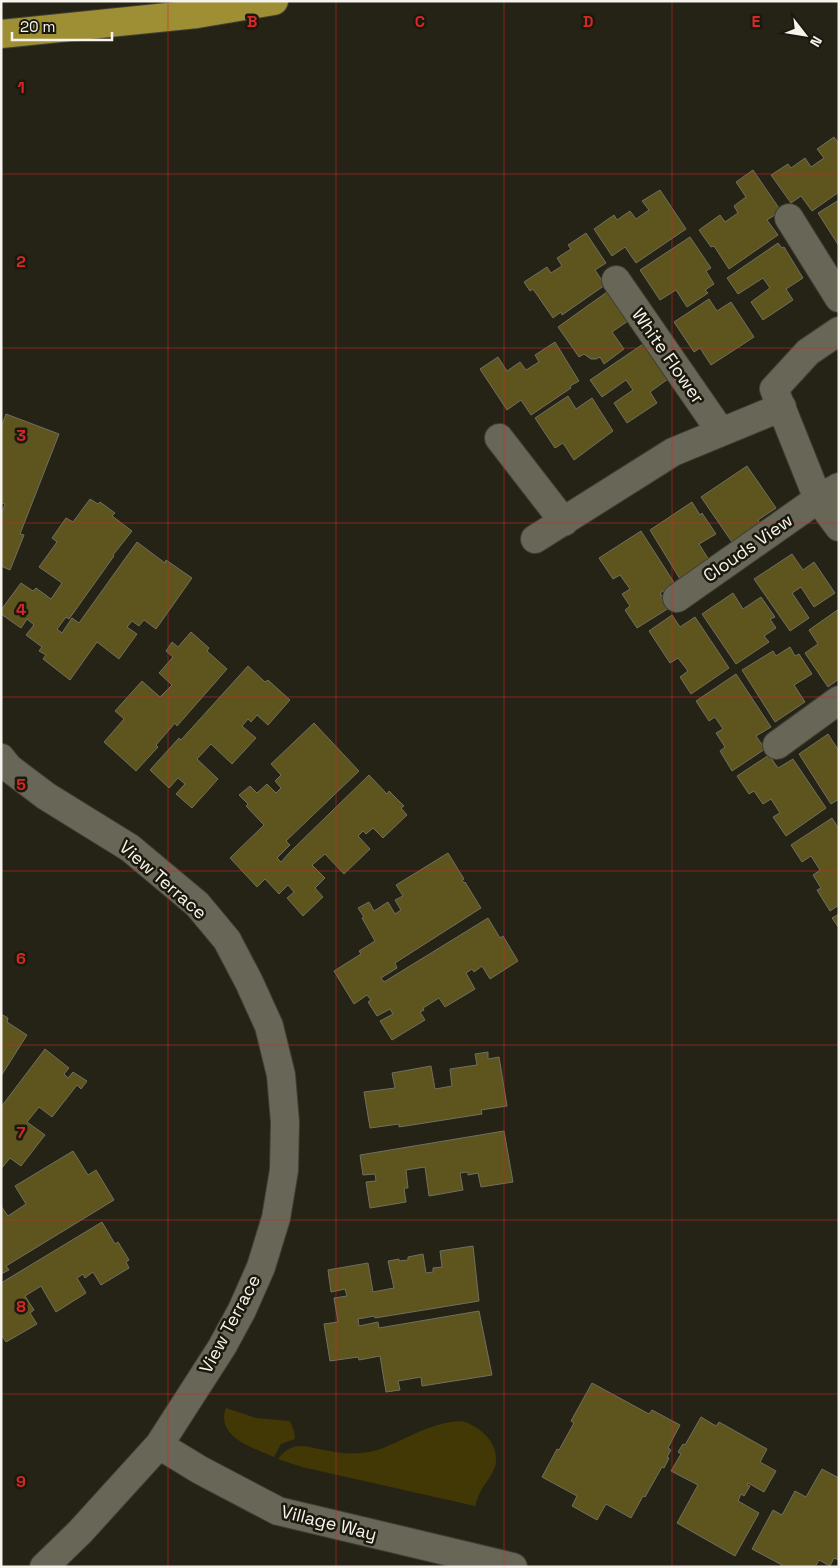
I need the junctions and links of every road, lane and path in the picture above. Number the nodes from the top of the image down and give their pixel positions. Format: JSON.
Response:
{"nodes":[{"id":1,"x":274,"y":1,"type":"edge"},
{"id":2,"x":1,"y":34,"type":"edge"},
{"id":3,"x":789,"y":218,"type":"dead end"},
{"id":4,"x":616,"y":280,"type":"dead end"},
{"id":5,"x":839,"y":298,"type":"edge"},
{"id":6,"x":839,"y":331,"type":"edge"},
{"id":7,"x":778,"y":398,"type":"junction"},
{"id":8,"x":721,"y":432,"type":"junction"},
{"id":9,"x":499,"y":438,"type":"dead end"},
{"id":10,"x":828,"y":493,"type":"edge"},
{"id":11,"x":564,"y":522,"type":"junction"},
{"id":12,"x":839,"y":527,"type":"edge"},
{"id":13,"x":535,"y":539,"type":"dead end"},
{"id":14,"x":677,"y":598,"type":"dead end"},
{"id":15,"x":839,"y":700,"type":"edge"},
{"id":16,"x":777,"y":745,"type":"dead end"},
{"id":17,"x":1,"y":758,"type":"edge"},
{"id":18,"x":159,"y":1445,"type":"junction"},
{"id":19,"x":44,"y":1567,"type":"edge"},
{"id":20,"x":513,"y":1567,"type":"edge"}],
"edges":[{"from":1,"to":2,"type":"highway"},
{"from":3,"to":5,"type":"street"},
{"from":4,"to":8,"type":"street","name":"White Flower"},
{"from":6,"to":7,"type":"street"},
{"from":7,"to":8,"type":"street"},
{"from":7,"to":10,"type":"street"},
{"from":8,"to":11,"type":"street"},
{"from":9,"to":11,"type":"street"},
{"from":10,"to":12,"type":"street"},
{"from":10,"to":14,"type":"street","name":"Clouds View"},
{"from":11,"to":13,"type":"street"},
{"from":15,"to":16,"type":"street"},
{"from":17,"to":18,"type":"street","name":"View Terrace"},
{"from":18,"to":19,"type":"street","name":"View Terrace"},
{"from":18,"to":20,"type":"street","name":"Village Way"}]}
